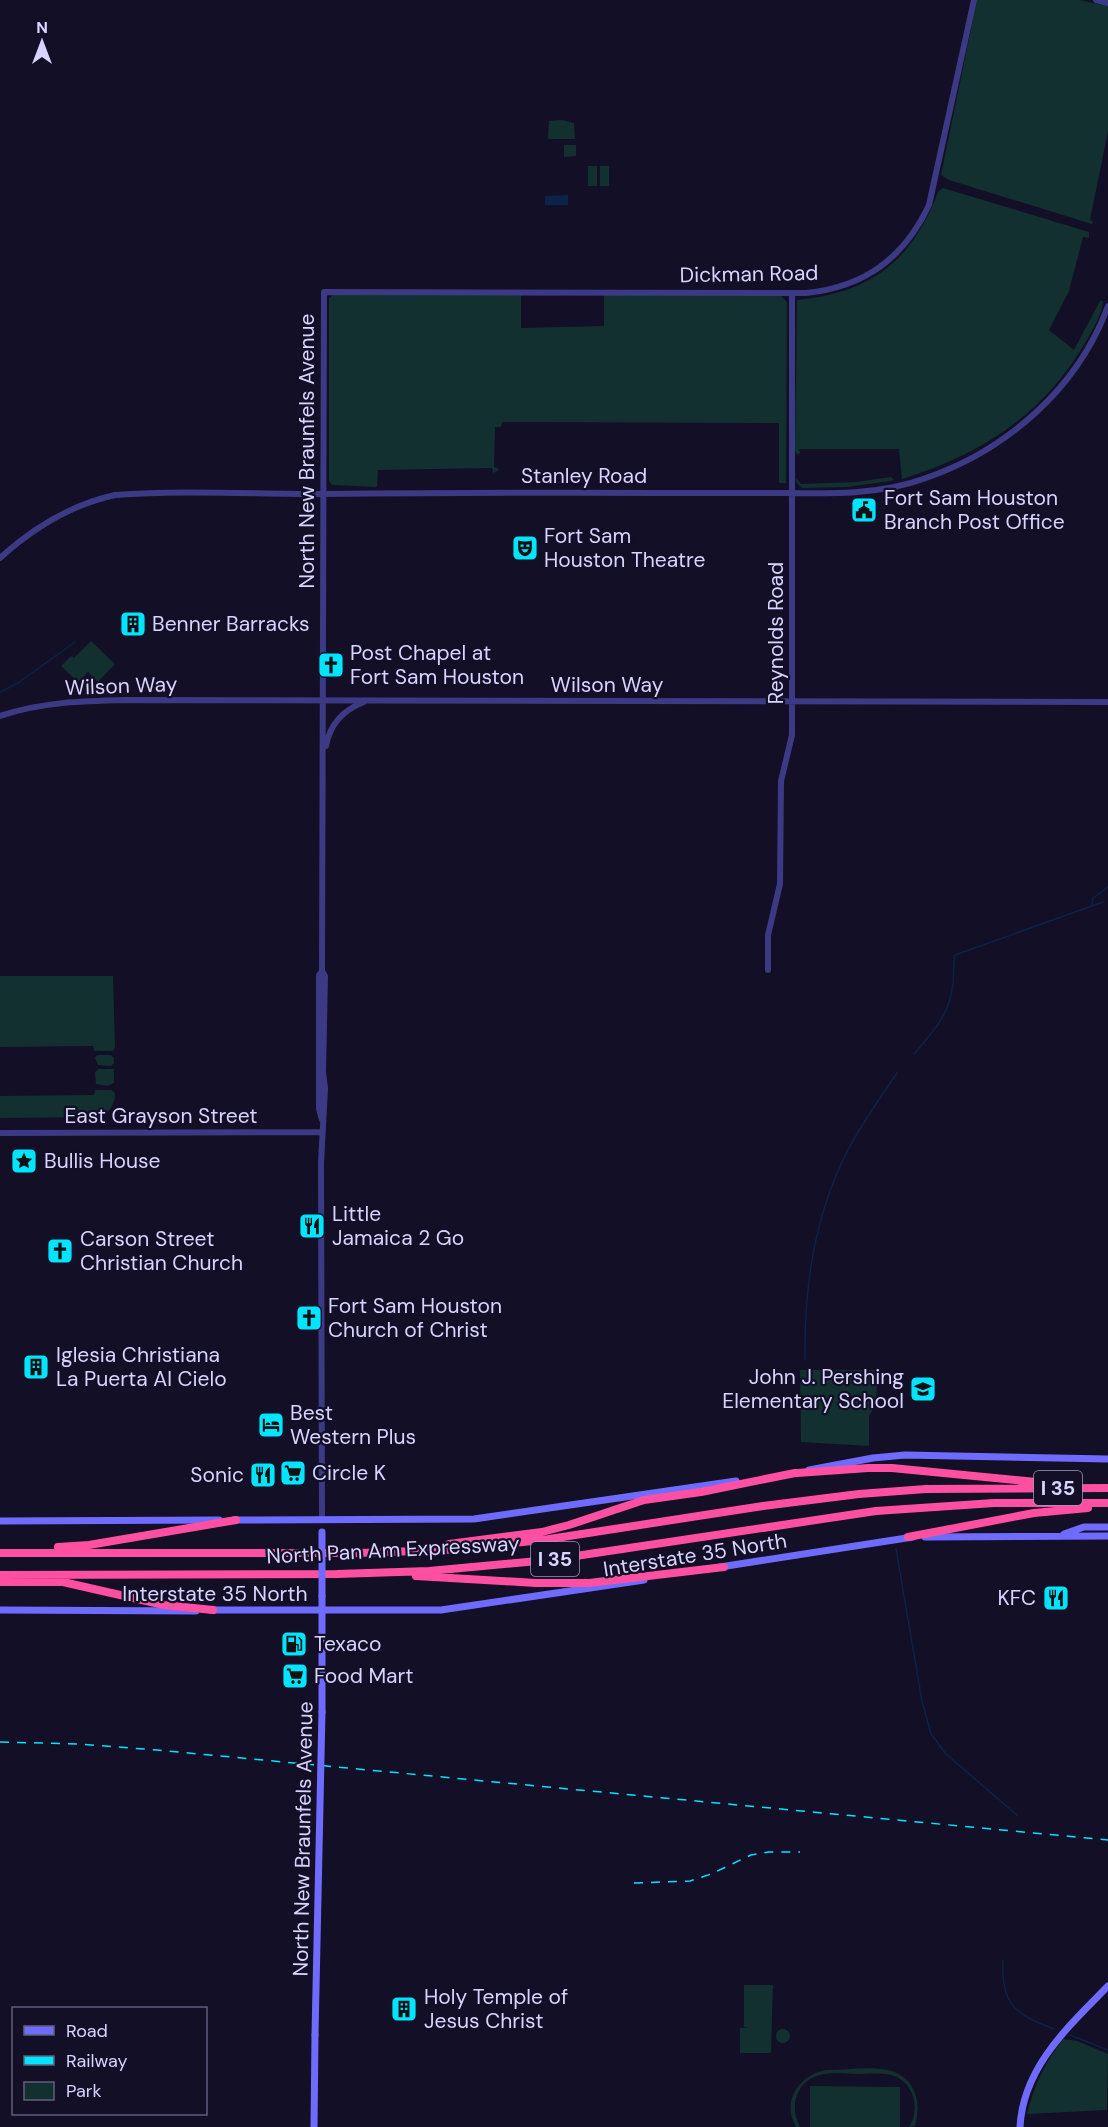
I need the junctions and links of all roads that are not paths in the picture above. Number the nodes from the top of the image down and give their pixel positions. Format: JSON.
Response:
{"nodes":[{"id":1,"x":974,"y":0,"type":"edge"},
{"id":2,"x":1096,"y":0,"type":"edge"},
{"id":3,"x":1108,"y":3,"type":"edge"},
{"id":4,"x":324,"y":292,"type":"joint"},
{"id":5,"x":792,"y":293,"type":"junction"},
{"id":6,"x":1108,"y":306,"type":"edge"},
{"id":7,"x":792,"y":493,"type":"junction"},
{"id":8,"x":324,"y":494,"type":"junction"},
{"id":9,"x":0,"y":558,"type":"edge"},
{"id":10,"x":323,"y":701,"type":"junction"},
{"id":11,"x":369,"y":701,"type":"junction"},
{"id":12,"x":792,"y":702,"type":"junction"},
{"id":13,"x":1108,"y":702,"type":"edge"},
{"id":14,"x":0,"y":716,"type":"edge"},
{"id":15,"x":323,"y":768,"type":"junction"},
{"id":16,"x":768,"y":970,"type":"dead end"},
{"id":17,"x":322,"y":1132,"type":"junction"},
{"id":18,"x":0,"y":1133,"type":"edge"},
{"id":19,"x":1108,"y":1460,"type":"edge"},
{"id":20,"x":796,"y":1473,"type":"junction"},
{"id":21,"x":1108,"y":1488,"type":"edge"},
{"id":22,"x":1108,"y":1505,"type":"edge"},
{"id":23,"x":322,"y":1519,"type":"junction"},
{"id":24,"x":236,"y":1520,"type":"junction"},
{"id":25,"x":0,"y":1521,"type":"edge"},
{"id":26,"x":1108,"y":1527,"type":"edge"},
{"id":27,"x":1059,"y":1536,"type":"junction"},
{"id":28,"x":1108,"y":1536,"type":"edge"},
{"id":29,"x":908,"y":1538,"type":"junction"},
{"id":30,"x":0,"y":1550,"type":"edge"},
{"id":31,"x":359,"y":1553,"type":"junction"},
{"id":32,"x":724,"y":1567,"type":"junction"},
{"id":33,"x":337,"y":1574,"type":"junction"},
{"id":34,"x":0,"y":1575,"type":"edge"},
{"id":35,"x":0,"y":1582,"type":"edge"},
{"id":36,"x":0,"y":1610,"type":"edge"},
{"id":37,"x":213,"y":1610,"type":"junction"},
{"id":38,"x":322,"y":1610,"type":"junction"},
{"id":39,"x":1108,"y":1986,"type":"edge"},
{"id":40,"x":314,"y":2127,"type":"edge"},
{"id":41,"x":1020,"y":2127,"type":"edge"}],
"edges":[{"from":1,"to":5,"type":"street","name":"Dickman Road"},
{"from":2,"to":3,"type":"street"},
{"from":4,"to":5,"type":"street","name":"Dickman Road"},
{"from":4,"to":8,"type":"street","name":"North New Braunfels Avenue"},
{"from":5,"to":7,"type":"street","name":"Reynolds Road"},
{"from":6,"to":7,"type":"street","name":"Stanley Road"},
{"from":7,"to":8,"type":"street","name":"Stanley Road"},
{"from":7,"to":12,"type":"street","name":"Reynolds Road"},
{"from":8,"to":9,"type":"street","name":"Stanley Road"},
{"from":8,"to":10,"type":"street","name":"North New Braunfels Avenue"},
{"from":10,"to":11,"type":"street","name":"Wilson Way"},
{"from":10,"to":14,"type":"street","name":"Wilson Way"},
{"from":10,"to":15,"type":"street","name":"North New Braunfels Avenue"},
{"from":11,"to":12,"type":"street","name":"Wilson Way"},
{"from":11,"to":15,"type":"street"},
{"from":12,"to":13,"type":"street","name":"Wilson Way"},
{"from":12,"to":16,"type":"street","name":"Reynolds Road"},
{"from":15,"to":17,"type":"street","name":"North New Braunfels Avenue"},
{"from":17,"to":18,"type":"street","name":"East Grayson Street"},
{"from":17,"to":23,"type":"street","name":"North New Braunfels Avenue"},
{"from":19,"to":20,"type":"main road"},
{"from":20,"to":21,"type":"highway"},
{"from":20,"to":23,"type":"main road"},
{"from":20,"to":31,"type":"highway"},
{"from":21,"to":31,"type":"highway","name":"North Pan Am Expressway","number":"I 35"},
{"from":22,"to":29,"type":"highway"},
{"from":22,"to":33,"type":"highway","name":"North Pan Am Expressway","number":"I 35"},
{"from":23,"to":24,"type":"main road"},
{"from":23,"to":38,"type":"main road","name":"North New Braunfels Avenue","bridge":true},
{"from":24,"to":25,"type":"main road"},
{"from":24,"to":30,"type":"highway"},
{"from":26,"to":27,"type":"main road"},
{"from":27,"to":28,"type":"main road","name":"Interstate 35 North"},
{"from":27,"to":29,"type":"main road","name":"Interstate 35 North"},
{"from":29,"to":32,"type":"main road","name":"Interstate 35 North"},
{"from":30,"to":31,"type":"highway","name":"North Pan Am Expressway","number":"I 35"},
{"from":32,"to":33,"type":"highway"},
{"from":32,"to":38,"type":"main road","name":"Interstate 35 North"},
{"from":33,"to":34,"type":"highway","name":"North Pan Am Expressway","number":"I 35"},
{"from":35,"to":37,"type":"highway"},
{"from":36,"to":37,"type":"main road","name":"Interstate 35 North"},
{"from":37,"to":38,"type":"main road","name":"Interstate 35 North"},
{"from":38,"to":40,"type":"main road","name":"North New Braunfels Avenue","bridge":true},
{"from":39,"to":41,"type":"main road"}]}
